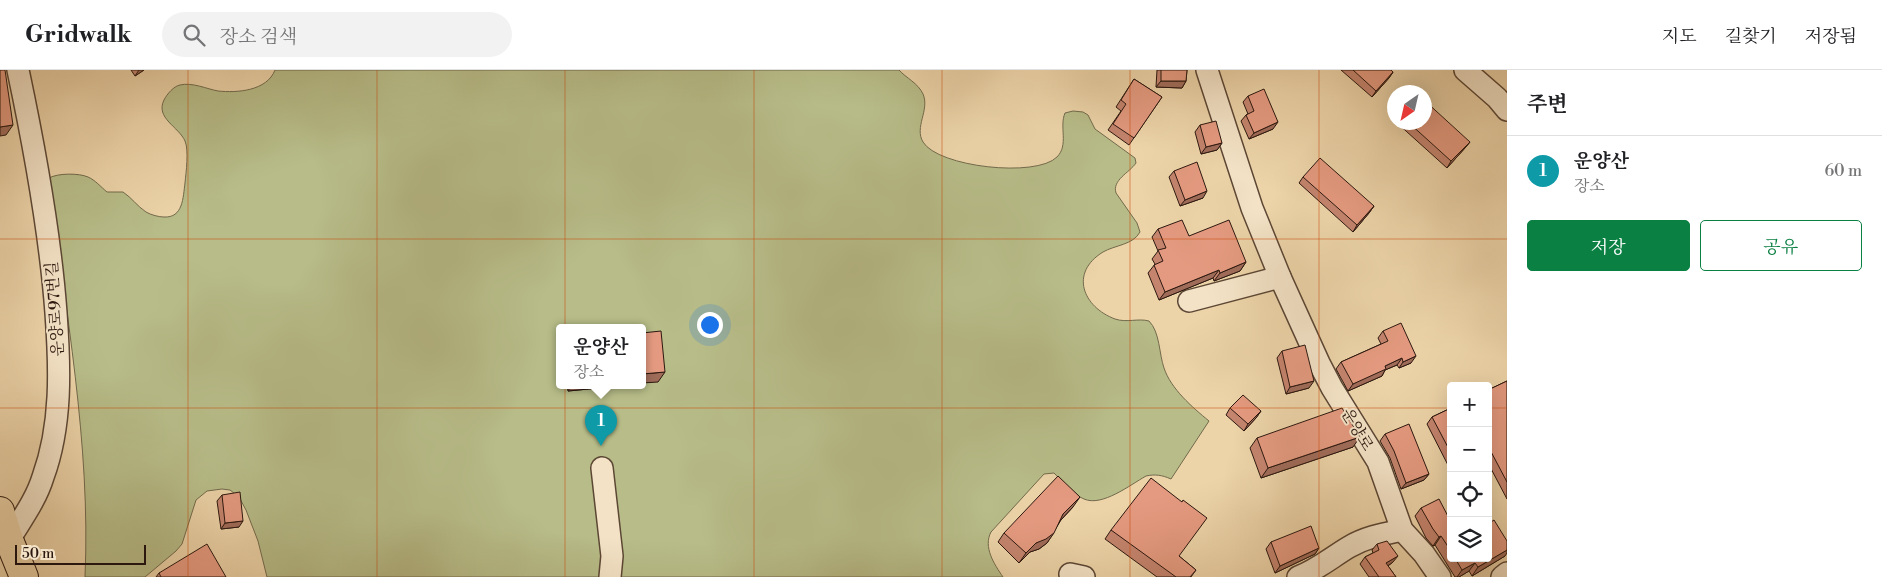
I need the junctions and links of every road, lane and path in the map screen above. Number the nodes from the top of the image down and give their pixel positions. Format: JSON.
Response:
{"nodes":[{"id":1,"x":18,"y":70,"type":"edge"},
{"id":2,"x":1207,"y":70,"type":"edge"},
{"id":3,"x":1465,"y":70,"type":"edge"},
{"id":4,"x":1507,"y":110,"type":"edge"},
{"id":5,"x":1280,"y":278,"type":"junction"},
{"id":6,"x":1189,"y":302,"type":"dead end"},
{"id":7,"x":602,"y":468,"type":"dead end"},
{"id":8,"x":0,"y":511,"type":"edge"},
{"id":9,"x":1402,"y":530,"type":"junction"},
{"id":10,"x":9,"y":540,"type":"junction"},
{"id":11,"x":1507,"y":573,"type":"edge"},
{"id":12,"x":24,"y":577,"type":"edge"},
{"id":13,"x":610,"y":577,"type":"edge"},
{"id":14,"x":1298,"y":577,"type":"edge"},
{"id":15,"x":1440,"y":577,"type":"edge"},
{"id":16,"x":1502,"y":577,"type":"edge"}],
"edges":[{"from":1,"to":10,"type":"street","name":"운양로97번길"},
{"from":2,"to":5,"type":"street","name":"운양로"},
{"from":3,"to":4,"type":"street"},
{"from":5,"to":6,"type":"street"},
{"from":5,"to":9,"type":"street","name":"운양로"},
{"from":7,"to":13,"type":"street"},
{"from":8,"to":10,"type":"main road"},
{"from":9,"to":14,"type":"street"},
{"from":9,"to":15,"type":"street","name":"운양로"},
{"from":10,"to":12,"type":"main road"},
{"from":11,"to":16,"type":"street"}]}
